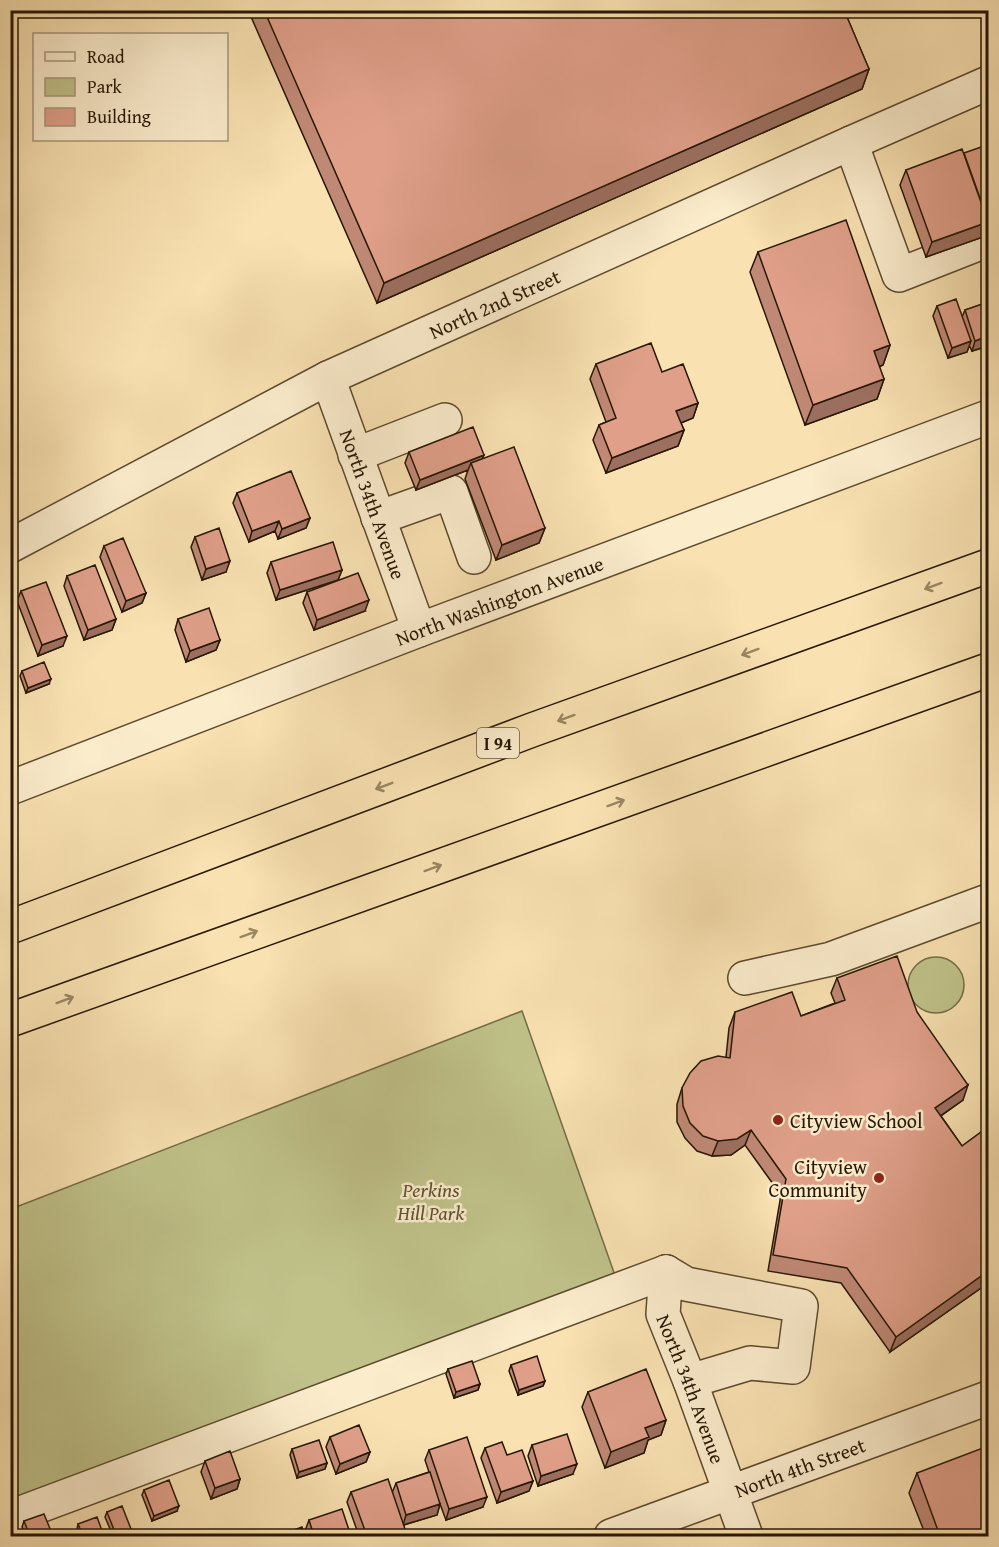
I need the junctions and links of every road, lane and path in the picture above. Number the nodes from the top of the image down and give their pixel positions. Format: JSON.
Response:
{"nodes":[{"id":1,"x":988,"y":83,"type":"edge"},
{"id":2,"x":851,"y":143,"type":"junction"},
{"id":3,"x":988,"y":240,"type":"edge"},
{"id":4,"x":328,"y":378,"type":"junction"},
{"id":5,"x":988,"y":417,"type":"edge"},
{"id":6,"x":445,"y":420,"type":"dead end"},
{"id":7,"x":355,"y":455,"type":"junction"},
{"id":8,"x":378,"y":518,"type":"junction"},
{"id":9,"x":10,"y":546,"type":"edge"},
{"id":10,"x":474,"y":557,"type":"dead end"},
{"id":11,"x":988,"y":566,"type":"edge"},
{"id":12,"x":419,"y":630,"type":"junction"},
{"id":13,"x":988,"y":670,"type":"edge"},
{"id":14,"x":10,"y":788,"type":"edge"},
{"id":15,"x":988,"y":900,"type":"edge"},
{"id":16,"x":10,"y":927,"type":"edge"},
{"id":17,"x":745,"y":978,"type":"dead end"},
{"id":18,"x":10,"y":1020,"type":"edge"},
{"id":19,"x":666,"y":1272,"type":"junction"},
{"id":20,"x":690,"y":1381,"type":"junction"},
{"id":21,"x":988,"y":1398,"type":"edge"},
{"id":22,"x":729,"y":1493,"type":"junction"},
{"id":23,"x":10,"y":1517,"type":"edge"},
{"id":24,"x":611,"y":1536,"type":"edge"},
{"id":25,"x":746,"y":1536,"type":"edge"}],
"edges":[{"from":1,"to":2,"type":"street","name":"North 2nd Street"},
{"from":2,"to":3,"type":"street"},
{"from":2,"to":4,"type":"street","name":"North 2nd Street"},
{"from":4,"to":7,"type":"street","name":"North 34th Avenue"},
{"from":4,"to":9,"type":"street","name":"North 2nd Street"},
{"from":5,"to":12,"type":"street","name":"North Washington Avenue"},
{"from":6,"to":7,"type":"street"},
{"from":7,"to":8,"type":"street","name":"North 34th Avenue"},
{"from":8,"to":10,"type":"street"},
{"from":8,"to":12,"type":"street","name":"North 34th Avenue"},
{"from":11,"to":16,"type":"highway","number":"I 94","one_way":true},
{"from":12,"to":14,"type":"street","name":"North Washington Avenue"},
{"from":18,"to":13,"type":"highway","one_way":true},
{"from":15,"to":17,"type":"street"},
{"from":19,"to":20,"type":"street","name":"North 34th Avenue"},
{"from":19,"to":20,"type":"street"},
{"from":19,"to":23,"type":"street"},
{"from":20,"to":22,"type":"street","name":"North 34th Avenue"},
{"from":21,"to":22,"type":"street","name":"North 4th Street"},
{"from":22,"to":24,"type":"street","name":"North 4th Street"},
{"from":22,"to":25,"type":"street","name":"North 34th Avenue"}]}
